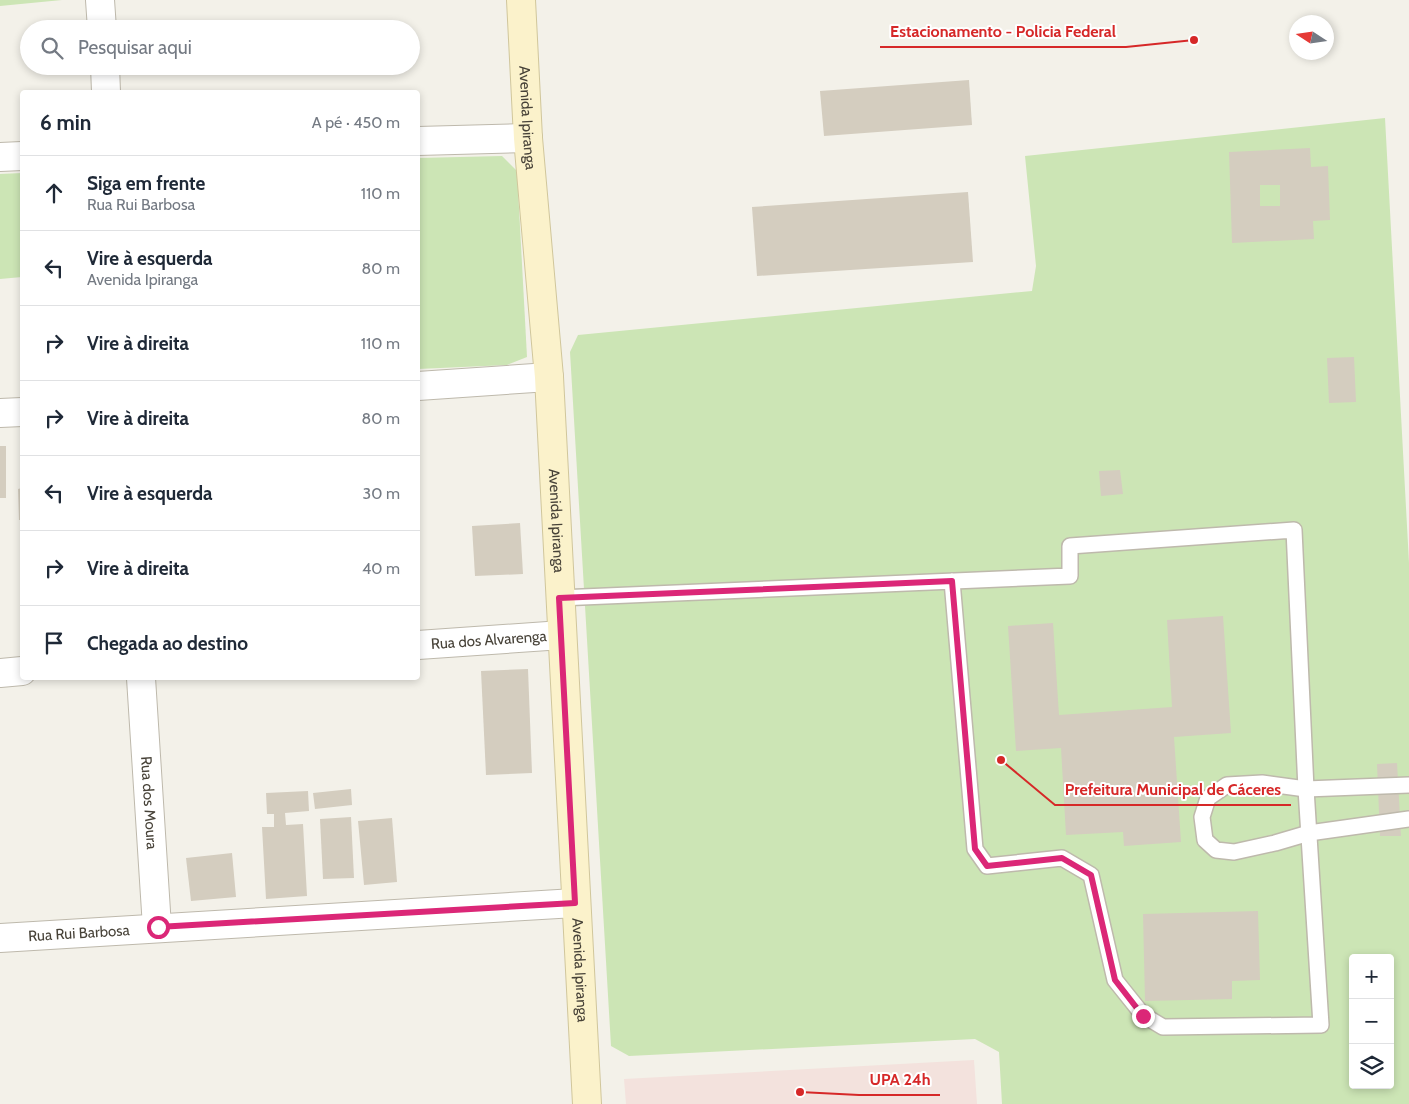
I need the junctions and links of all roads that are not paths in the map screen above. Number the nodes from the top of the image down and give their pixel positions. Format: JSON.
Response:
{"nodes":[{"id":1,"x":100,"y":0,"type":"edge"},
{"id":2,"x":521,"y":0,"type":"edge"},
{"id":3,"x":101,"y":20,"type":"edge"},
{"id":4,"x":105,"y":75,"type":"edge"},
{"id":5,"x":106,"y":90,"type":"edge"},
{"id":6,"x":528,"y":138,"type":"junction"},
{"id":7,"x":420,"y":141,"type":"edge"},
{"id":8,"x":20,"y":156,"type":"edge"},
{"id":9,"x":0,"y":157,"type":"edge"},
{"id":10,"x":549,"y":377,"type":"junction"},
{"id":11,"x":420,"y":386,"type":"edge"},
{"id":12,"x":20,"y":412,"type":"edge"},
{"id":13,"x":0,"y":413,"type":"edge"},
{"id":14,"x":952,"y":581,"type":"junction"},
{"id":15,"x":559,"y":598,"type":"junction"},
{"id":16,"x":562,"y":635,"type":"junction"},
{"id":17,"x":420,"y":645,"type":"edge"},
{"id":18,"x":20,"y":671,"type":"edge"},
{"id":19,"x":0,"y":673,"type":"edge"},
{"id":20,"x":141,"y":680,"type":"edge"},
{"id":21,"x":1409,"y":785,"type":"edge"},
{"id":22,"x":1306,"y":789,"type":"junction"},
{"id":23,"x":1409,"y":819,"type":"edge"},
{"id":24,"x":1310,"y":833,"type":"junction"},
{"id":25,"x":575,"y":903,"type":"junction"},
{"id":26,"x":158,"y":927,"type":"junction"},
{"id":27,"x":0,"y":938,"type":"edge"},
{"id":28,"x":587,"y":1104,"type":"edge"}],
"edges":[{"from":1,"to":3,"type":"street"},
{"from":2,"to":6,"type":"street","name":"Avenida Ipiranga"},
{"from":4,"to":5,"type":"street"},
{"from":6,"to":7,"type":"street"},
{"from":6,"to":10,"type":"street","name":"Avenida Ipiranga"},
{"from":8,"to":9,"type":"street"},
{"from":10,"to":11,"type":"street"},
{"from":10,"to":15,"type":"street","name":"Avenida Ipiranga"},
{"from":12,"to":13,"type":"street"},
{"from":14,"to":15,"type":"lane"},
{"from":14,"to":22,"type":"lane"},
{"from":14,"to":24,"type":"lane"},
{"from":15,"to":16,"type":"street","name":"Avenida Ipiranga"},
{"from":16,"to":17,"type":"street","name":"Rua dos Alvarenga"},
{"from":16,"to":25,"type":"street","name":"Avenida Ipiranga"},
{"from":18,"to":19,"type":"street"},
{"from":20,"to":26,"type":"street","name":"Rua dos Moura"},
{"from":21,"to":22,"type":"lane"},
{"from":22,"to":24,"type":"lane"},
{"from":22,"to":24,"type":"lane"},
{"from":23,"to":24,"type":"lane"},
{"from":25,"to":26,"type":"street","name":"Rua Rui Barbosa"},
{"from":25,"to":28,"type":"street","name":"Avenida Ipiranga"},
{"from":26,"to":27,"type":"street","name":"Rua Rui Barbosa"}]}
